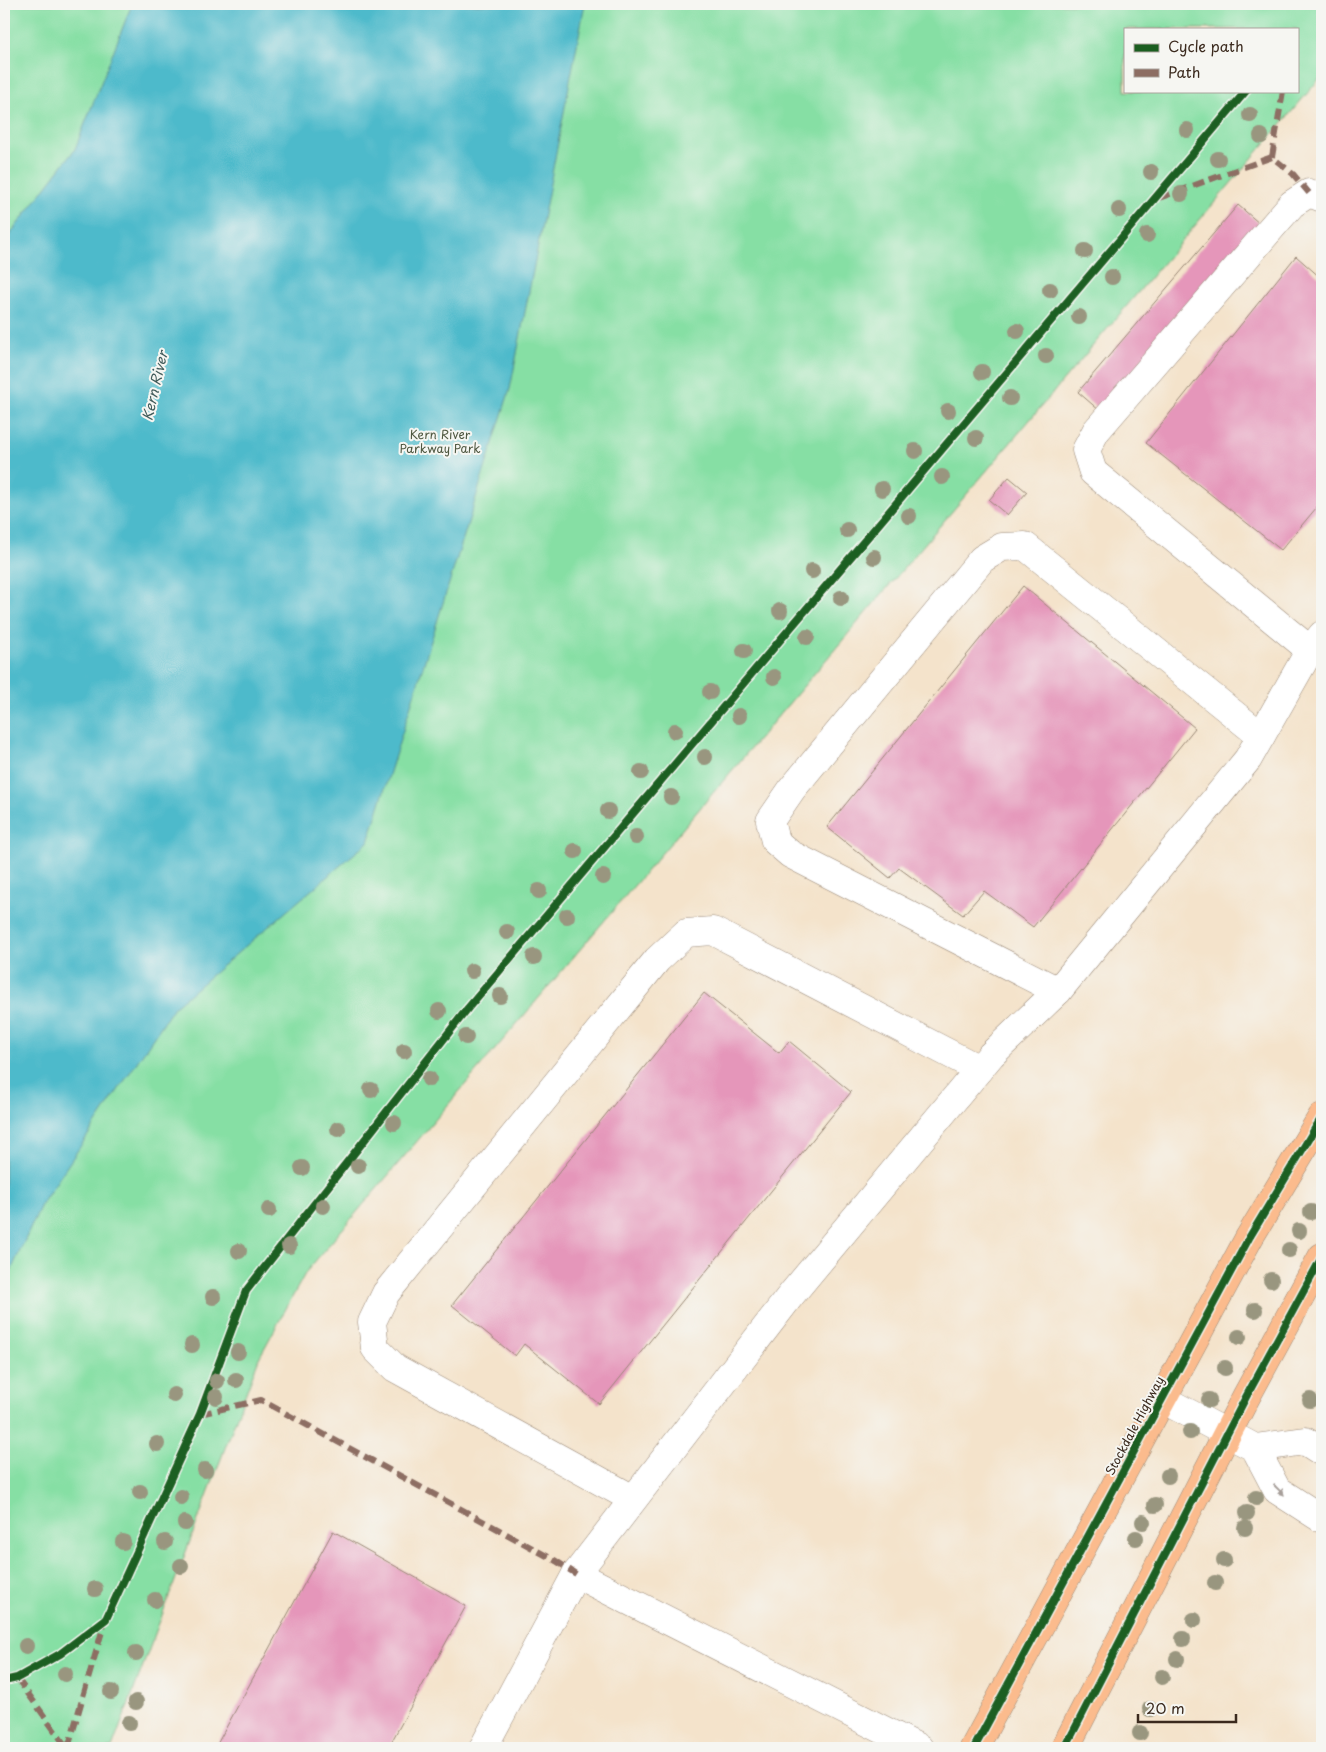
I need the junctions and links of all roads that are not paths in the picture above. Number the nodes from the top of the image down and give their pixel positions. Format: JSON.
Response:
{"nodes":[{"id":1,"x":1318,"y":189,"type":"edge"},
{"id":2,"x":1316,"y":643,"type":"edge"},
{"id":3,"x":1261,"y":736,"type":"junction"},
{"id":4,"x":1058,"y":991,"type":"junction"},
{"id":5,"x":979,"y":1069,"type":"junction"},
{"id":6,"x":1322,"y":1117,"type":"edge"},
{"id":7,"x":1322,"y":1257,"type":"edge"},
{"id":8,"x":1162,"y":1399,"type":"junction"},
{"id":9,"x":1227,"y":1433,"type":"junction"},
{"id":10,"x":1255,"y":1448,"type":"junction"},
{"id":11,"x":1322,"y":1452,"type":"edge"},
{"id":12,"x":633,"y":1499,"type":"junction"},
{"id":13,"x":1322,"y":1519,"type":"edge"},
{"id":14,"x":576,"y":1574,"type":"junction"},
{"id":15,"x":484,"y":1748,"type":"edge"},
{"id":16,"x":919,"y":1748,"type":"edge"},
{"id":17,"x":974,"y":1748,"type":"edge"},
{"id":18,"x":1065,"y":1748,"type":"edge"}],
"edges":[{"from":1,"to":2,"type":"lane"},
{"from":2,"to":3,"type":"lane"},
{"from":3,"to":4,"type":"lane"},
{"from":3,"to":4,"type":"lane"},
{"from":4,"to":5,"type":"lane"},
{"from":5,"to":12,"type":"lane"},
{"from":5,"to":12,"type":"lane"},
{"from":6,"to":8,"type":"main road","name":"Stockdale Highway"},
{"from":7,"to":9,"type":"main road"},
{"from":8,"to":9,"type":"lane"},
{"from":8,"to":17,"type":"main road","name":"Stockdale Highway"},
{"from":9,"to":10,"type":"lane"},
{"from":9,"to":18,"type":"main road"},
{"from":10,"to":11,"type":"lane"},
{"from":10,"to":13,"type":"lane","one_way":true},
{"from":12,"to":14,"type":"lane"},
{"from":14,"to":15,"type":"lane"},
{"from":14,"to":16,"type":"lane"}]}
